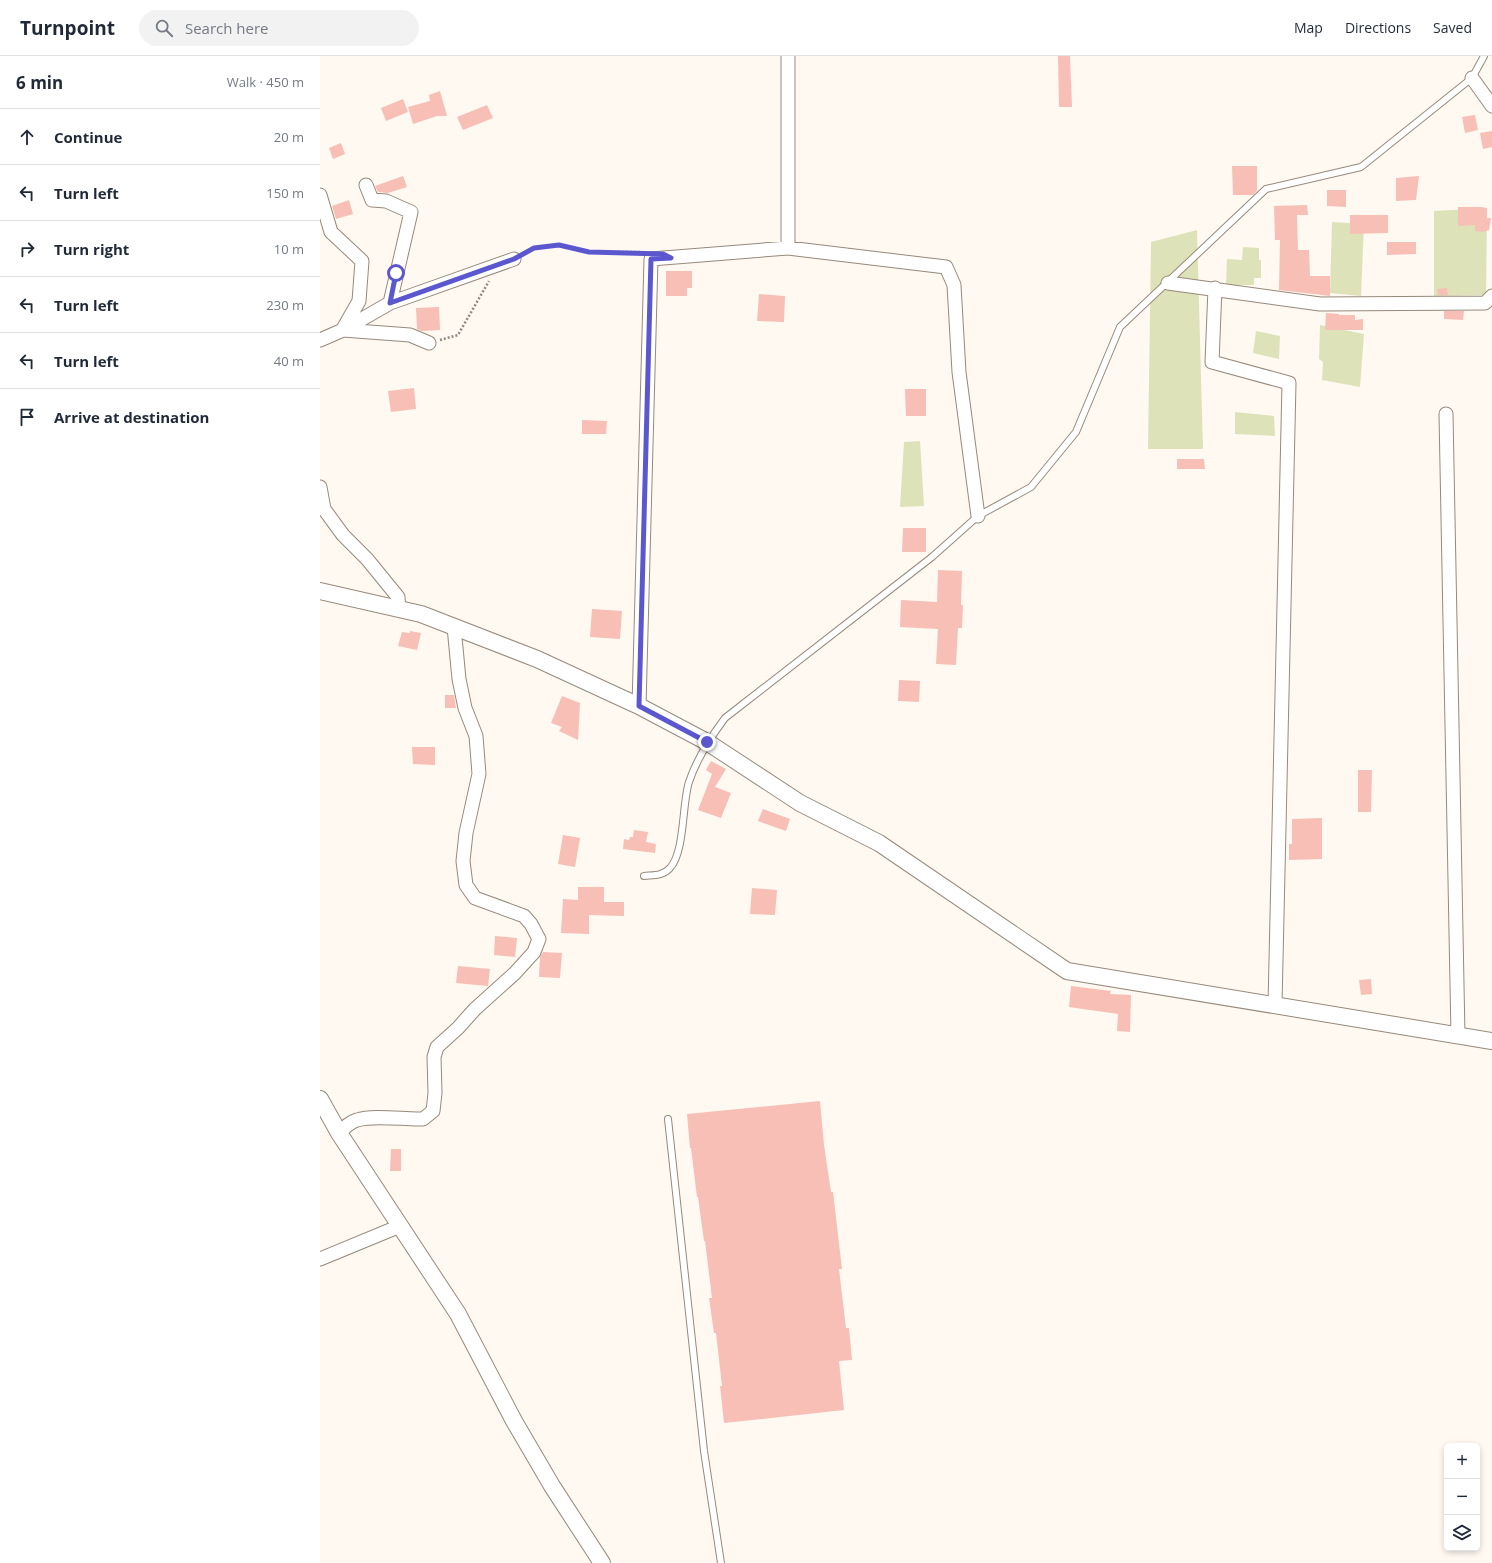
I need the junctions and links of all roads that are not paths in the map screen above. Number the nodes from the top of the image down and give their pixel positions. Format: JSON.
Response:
{"nodes":[{"id":1,"x":788,"y":56,"type":"edge"},
{"id":2,"x":1484,"y":56,"type":"edge"},
{"id":3,"x":1472,"y":78,"type":"junction"},
{"id":4,"x":1492,"y":106,"type":"edge"},
{"id":5,"x":366,"y":185,"type":"dead end"},
{"id":6,"x":320,"y":195,"type":"edge"},
{"id":7,"x":788,"y":248,"type":"junction"},
{"id":8,"x":514,"y":259,"type":"road end"},
{"id":9,"x":1168,"y":283,"type":"junction"},
{"id":10,"x":1215,"y":288,"type":"junction"},
{"id":11,"x":1492,"y":296,"type":"edge"},
{"id":12,"x":390,"y":303,"type":"junction"},
{"id":13,"x":343,"y":330,"type":"junction"},
{"id":14,"x":320,"y":340,"type":"edge"},
{"id":15,"x":430,"y":343,"type":"road end"},
{"id":16,"x":1446,"y":414,"type":"dead end"},
{"id":17,"x":320,"y":487,"type":"edge"},
{"id":18,"x":978,"y":516,"type":"junction"},
{"id":19,"x":320,"y":591,"type":"edge"},
{"id":20,"x":399,"y":609,"type":"junction"},
{"id":21,"x":454,"y":627,"type":"junction"},
{"id":22,"x":639,"y":706,"type":"junction"},
{"id":23,"x":707,"y":742,"type":"junction"},
{"id":24,"x":644,"y":876,"type":"dead end"},
{"id":25,"x":1275,"y":1005,"type":"junction"},
{"id":26,"x":1458,"y":1036,"type":"junction"},
{"id":27,"x":1492,"y":1041,"type":"edge"},
{"id":28,"x":320,"y":1099,"type":"edge"},
{"id":29,"x":668,"y":1119,"type":"dead end"},
{"id":30,"x":339,"y":1133,"type":"junction"},
{"id":31,"x":400,"y":1226,"type":"junction"},
{"id":32,"x":320,"y":1259,"type":"edge"},
{"id":33,"x":602,"y":1563,"type":"edge"},
{"id":34,"x":721,"y":1563,"type":"edge"}],
"edges":[{"from":1,"to":7,"type":"street"},
{"from":2,"to":3,"type":"lane"},
{"from":3,"to":4,"type":"street"},
{"from":3,"to":9,"type":"lane"},
{"from":5,"to":12,"type":"street"},
{"from":6,"to":13,"type":"street"},
{"from":7,"to":18,"type":"street"},
{"from":7,"to":22,"type":"street"},
{"from":8,"to":12,"type":"street"},
{"from":9,"to":10,"type":"street"},
{"from":9,"to":18,"type":"lane"},
{"from":10,"to":11,"type":"street"},
{"from":10,"to":25,"type":"street"},
{"from":12,"to":13,"type":"street"},
{"from":13,"to":14,"type":"street"},
{"from":13,"to":15,"type":"street"},
{"from":16,"to":26,"type":"street"},
{"from":17,"to":20,"type":"street"},
{"from":18,"to":23,"type":"lane"},
{"from":19,"to":20,"type":"street"},
{"from":20,"to":21,"type":"street"},
{"from":21,"to":22,"type":"street"},
{"from":21,"to":30,"type":"street"},
{"from":22,"to":23,"type":"street"},
{"from":23,"to":24,"type":"lane"},
{"from":23,"to":25,"type":"street"},
{"from":25,"to":26,"type":"street"},
{"from":26,"to":27,"type":"street"},
{"from":28,"to":30,"type":"street"},
{"from":29,"to":34,"type":"lane"},
{"from":30,"to":31,"type":"street"},
{"from":31,"to":32,"type":"street"},
{"from":31,"to":33,"type":"street"}]}
